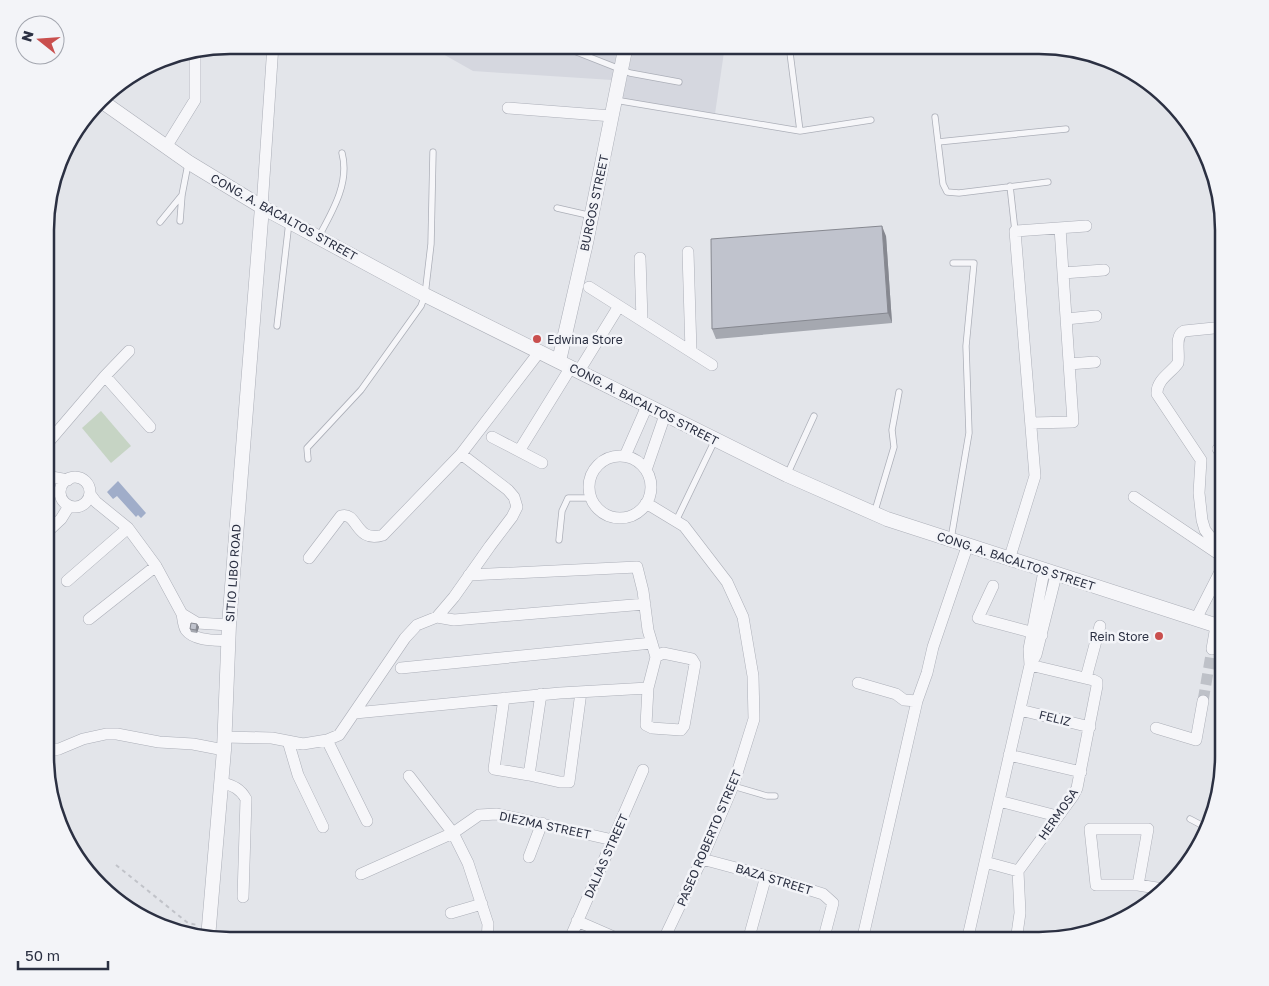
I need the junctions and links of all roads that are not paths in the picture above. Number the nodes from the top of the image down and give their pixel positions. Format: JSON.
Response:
{"nodes":[{"id":1,"x":272,"y":54,"type":"edge"},
{"id":2,"x":581,"y":54,"type":"edge"},
{"id":3,"x":624,"y":54,"type":"edge"},
{"id":4,"x":790,"y":54,"type":"edge"},
{"id":5,"x":195,"y":57,"type":"edge"},
{"id":6,"x":621,"y":70,"type":"junction"},
{"id":7,"x":679,"y":82,"type":"dead end"},
{"id":8,"x":615,"y":100,"type":"junction"},
{"id":9,"x":106,"y":104,"type":"edge"},
{"id":10,"x":508,"y":108,"type":"dead end"},
{"id":11,"x":612,"y":116,"type":"junction"},
{"id":12,"x":935,"y":117,"type":"dead end"},
{"id":13,"x":871,"y":120,"type":"dead end"},
{"id":14,"x":1066,"y":130,"type":"dead end"},
{"id":15,"x":800,"y":131,"type":"junction"},
{"id":16,"x":938,"y":142,"type":"junction"},
{"id":17,"x":166,"y":147,"type":"junction"},
{"id":18,"x":433,"y":152,"type":"dead end"},
{"id":19,"x":342,"y":154,"type":"dead end"},
{"id":20,"x":188,"y":162,"type":"junction"},
{"id":21,"x":1048,"y":182,"type":"dead end"},
{"id":22,"x":1010,"y":186,"type":"junction"},
{"id":23,"x":182,"y":196,"type":"junction"},
{"id":24,"x":262,"y":207,"type":"junction"},
{"id":25,"x":557,"y":208,"type":"dead end"},
{"id":26,"x":592,"y":216,"type":"junction"},
{"id":27,"x":180,"y":221,"type":"dead end"},
{"id":28,"x":160,"y":222,"type":"dead end"},
{"id":29,"x":288,"y":222,"type":"junction"},
{"id":30,"x":1086,"y":226,"type":"dead end"},
{"id":31,"x":1060,"y":228,"type":"junction"},
{"id":32,"x":1015,"y":231,"type":"junction"},
{"id":33,"x":318,"y":238,"type":"junction"},
{"id":34,"x":688,"y":252,"type":"dead end"},
{"id":35,"x":640,"y":258,"type":"dead end"},
{"id":36,"x":953,"y":263,"type":"dead end"},
{"id":37,"x":1104,"y":270,"type":"dead end"},
{"id":38,"x":1063,"y":273,"type":"junction"},
{"id":39,"x":589,"y":287,"type":"dead end"},
{"id":40,"x":425,"y":295,"type":"junction"},
{"id":41,"x":619,"y":306,"type":"junction"},
{"id":42,"x":1096,"y":316,"type":"dead end"},
{"id":43,"x":1066,"y":318,"type":"junction"},
{"id":44,"x":642,"y":320,"type":"junction"},
{"id":45,"x":277,"y":326,"type":"dead end"},
{"id":46,"x":1215,"y":328,"type":"edge"},
{"id":47,"x":129,"y":351,"type":"dead end"},
{"id":48,"x":540,"y":351,"type":"junction"},
{"id":49,"x":691,"y":351,"type":"junction"},
{"id":50,"x":1095,"y":362,"type":"dead end"},
{"id":51,"x":1069,"y":364,"type":"junction"},
{"id":52,"x":712,"y":365,"type":"dead end"},
{"id":53,"x":570,"y":367,"type":"junction"},
{"id":54,"x":105,"y":376,"type":"junction"},
{"id":55,"x":898,"y":392,"type":"dead end"},
{"id":56,"x":647,"y":406,"type":"junction"},
{"id":57,"x":665,"y":415,"type":"junction"},
{"id":58,"x":814,"y":416,"type":"dead end"},
{"id":59,"x":1031,"y":423,"type":"junction"},
{"id":60,"x":150,"y":427,"type":"dead end"},
{"id":61,"x":54,"y":436,"type":"edge"},
{"id":62,"x":492,"y":437,"type":"dead end"},
{"id":63,"x":715,"y":439,"type":"junction"},
{"id":64,"x":519,"y":451,"type":"junction"},
{"id":65,"x":461,"y":454,"type":"junction"},
{"id":66,"x":625,"y":456,"type":"junction"},
{"id":67,"x":308,"y":459,"type":"dead end"},
{"id":68,"x":542,"y":464,"type":"dead end"},
{"id":69,"x":646,"y":470,"type":"junction"},
{"id":70,"x":787,"y":475,"type":"junction"},
{"id":71,"x":54,"y":477,"type":"edge"},
{"id":72,"x":68,"y":480,"type":"junction"},
{"id":73,"x":90,"y":494,"type":"junction"},
{"id":74,"x":590,"y":498,"type":"junction"},
{"id":75,"x":1134,"y":498,"type":"dead end"},
{"id":76,"x":646,"y":503,"type":"junction"},
{"id":77,"x":69,"y":506,"type":"junction"},
{"id":78,"x":874,"y":514,"type":"junction"},
{"id":79,"x":676,"y":521,"type":"junction"},
{"id":80,"x":54,"y":525,"type":"edge"},
{"id":81,"x":128,"y":528,"type":"junction"},
{"id":82,"x":559,"y":540,"type":"dead end"},
{"id":83,"x":951,"y":541,"type":"junction"},
{"id":84,"x":1215,"y":543,"type":"edge"},
{"id":85,"x":967,"y":547,"type":"junction"},
{"id":86,"x":1215,"y":551,"type":"edge"},
{"id":87,"x":309,"y":558,"type":"dead end"},
{"id":88,"x":1009,"y":560,"type":"junction"},
{"id":89,"x":156,"y":566,"type":"junction"},
{"id":90,"x":1050,"y":573,"type":"junction"},
{"id":91,"x":469,"y":575,"type":"junction"},
{"id":92,"x":67,"y":581,"type":"dead end"},
{"id":93,"x":1215,"y":582,"type":"edge"},
{"id":94,"x":993,"y":586,"type":"dead end"},
{"id":95,"x":645,"y":604,"type":"junction"},
{"id":96,"x":182,"y":614,"type":"junction"},
{"id":97,"x":437,"y":617,"type":"junction"},
{"id":98,"x":89,"y":619,"type":"dead end"},
{"id":99,"x":1196,"y":619,"type":"junction"},
{"id":100,"x":229,"y":625,"type":"junction"},
{"id":101,"x":1215,"y":625,"type":"edge"},
{"id":102,"x":1100,"y":626,"type":"dead end"},
{"id":103,"x":1037,"y":633,"type":"junction"},
{"id":104,"x":1215,"y":641,"type":"edge"},
{"id":105,"x":228,"y":643,"type":"junction"},
{"id":106,"x":652,"y":643,"type":"junction"},
{"id":107,"x":1212,"y":649,"type":"tunnel mouth"},
{"id":108,"x":656,"y":657,"type":"junction"},
{"id":109,"x":1030,"y":665,"type":"junction"},
{"id":110,"x":402,"y":668,"type":"dead end"},
{"id":111,"x":1092,"y":680,"type":"junction"},
{"id":112,"x":858,"y":683,"type":"dead end"},
{"id":113,"x":648,"y":688,"type":"junction"},
{"id":114,"x":582,"y":692,"type":"junction"},
{"id":115,"x":541,"y":694,"type":"junction"},
{"id":116,"x":504,"y":698,"type":"junction"},
{"id":117,"x":917,"y":701,"type":"junction"},
{"id":118,"x":1203,"y":701,"type":"tunnel mouth"},
{"id":119,"x":1020,"y":710,"type":"junction"},
{"id":120,"x":355,"y":713,"type":"junction"},
{"id":121,"x":1090,"y":727,"type":"junction"},
{"id":122,"x":1156,"y":728,"type":"dead end"},
{"id":123,"x":326,"y":740,"type":"junction"},
{"id":124,"x":288,"y":741,"type":"junction"},
{"id":125,"x":224,"y":743,"type":"junction"},
{"id":126,"x":54,"y":750,"type":"edge"},
{"id":127,"x":1009,"y":755,"type":"junction"},
{"id":128,"x":643,"y":770,"type":"dead end"},
{"id":129,"x":1081,"y":772,"type":"junction"},
{"id":130,"x":529,"y":775,"type":"junction"},
{"id":131,"x":409,"y":776,"type":"dead end"},
{"id":132,"x":221,"y":782,"type":"junction"},
{"id":133,"x":733,"y":786,"type":"junction"},
{"id":134,"x":775,"y":796,"type":"dead end"},
{"id":135,"x":999,"y":801,"type":"junction"},
{"id":136,"x":1057,"y":816,"type":"junction"},
{"id":137,"x":1190,"y":819,"type":"dead end"},
{"id":138,"x":367,"y":822,"type":"dead end"},
{"id":139,"x":542,"y":823,"type":"junction"},
{"id":140,"x":1201,"y":825,"type":"edge"},
{"id":141,"x":323,"y":827,"type":"dead end"},
{"id":142,"x":453,"y":833,"type":"junction"},
{"id":143,"x":614,"y":840,"type":"junction"},
{"id":144,"x":530,"y":857,"type":"dead end"},
{"id":145,"x":702,"y":859,"type":"junction"},
{"id":146,"x":985,"y":862,"type":"junction"},
{"id":147,"x":1018,"y":871,"type":"junction"},
{"id":148,"x":361,"y":874,"type":"dead end"},
{"id":149,"x":766,"y":876,"type":"junction"},
{"id":150,"x":1138,"y":885,"type":"junction"},
{"id":151,"x":1156,"y":888,"type":"edge"},
{"id":152,"x":242,"y":897,"type":"dead end"},
{"id":153,"x":482,"y":904,"type":"junction"},
{"id":154,"x":451,"y":913,"type":"dead end"},
{"id":155,"x":577,"y":921,"type":"junction"},
{"id":156,"x":209,"y":931,"type":"edge"},
{"id":157,"x":488,"y":932,"type":"edge"},
{"id":158,"x":572,"y":932,"type":"edge"},
{"id":159,"x":602,"y":932,"type":"edge"},
{"id":160,"x":667,"y":932,"type":"edge"},
{"id":161,"x":750,"y":932,"type":"edge"},
{"id":162,"x":825,"y":932,"type":"edge"},
{"id":163,"x":864,"y":932,"type":"edge"},
{"id":164,"x":969,"y":932,"type":"edge"},
{"id":165,"x":1017,"y":932,"type":"edge"}],
"edges":[{"from":1,"to":24,"type":"street"},
{"from":2,"to":6,"type":"lane"},
{"from":3,"to":6,"type":"street","name":"BURGOS STREET"},
{"from":4,"to":15,"type":"lane"},
{"from":5,"to":17,"type":"street"},
{"from":6,"to":7,"type":"lane"},
{"from":6,"to":8,"type":"street","name":"BURGOS STREET"},
{"from":8,"to":11,"type":"street","name":"BURGOS STREET"},
{"from":8,"to":15,"type":"lane"},
{"from":9,"to":17,"type":"street","name":"CONG. A. BACALTOS STREET"},
{"from":10,"to":11,"type":"street"},
{"from":11,"to":26,"type":"street","name":"BURGOS STREET"},
{"from":12,"to":16,"type":"lane"},
{"from":13,"to":15,"type":"lane"},
{"from":14,"to":16,"type":"lane"},
{"from":16,"to":22,"type":"lane"},
{"from":17,"to":20,"type":"street","name":"CONG. A. BACALTOS STREET"},
{"from":18,"to":40,"type":"lane"},
{"from":19,"to":33,"type":"lane"},
{"from":20,"to":23,"type":"lane"},
{"from":20,"to":24,"type":"street","name":"CONG. A. BACALTOS STREET"},
{"from":21,"to":22,"type":"lane"},
{"from":22,"to":32,"type":"lane"},
{"from":23,"to":27,"type":"lane"},
{"from":23,"to":28,"type":"lane"},
{"from":24,"to":29,"type":"street","name":"CONG. A. BACALTOS STREET"},
{"from":24,"to":100,"type":"street","name":"SITIO LIBO ROAD"},
{"from":25,"to":26,"type":"lane"},
{"from":26,"to":53,"type":"street","name":"BURGOS STREET"},
{"from":29,"to":33,"type":"street","name":"CONG. A. BACALTOS STREET"},
{"from":29,"to":45,"type":"lane"},
{"from":30,"to":31,"type":"street"},
{"from":31,"to":32,"type":"street"},
{"from":31,"to":38,"type":"street"},
{"from":32,"to":59,"type":"street"},
{"from":33,"to":40,"type":"street","name":"CONG. A. BACALTOS STREET"},
{"from":34,"to":49,"type":"street"},
{"from":35,"to":44,"type":"street"},
{"from":36,"to":83,"type":"lane"},
{"from":37,"to":38,"type":"street"},
{"from":38,"to":43,"type":"street"},
{"from":39,"to":41,"type":"street"},
{"from":40,"to":48,"type":"street","name":"CONG. A. BACALTOS STREET"},
{"from":40,"to":67,"type":"lane"},
{"from":41,"to":44,"type":"street"},
{"from":41,"to":53,"type":"street"},
{"from":42,"to":43,"type":"street"},
{"from":43,"to":51,"type":"street"},
{"from":44,"to":49,"type":"street"},
{"from":46,"to":84,"type":"street"},
{"from":47,"to":54,"type":"street"},
{"from":48,"to":53,"type":"street","name":"CONG. A. BACALTOS STREET"},
{"from":48,"to":65,"type":"street"},
{"from":49,"to":52,"type":"street"},
{"from":50,"to":51,"type":"street"},
{"from":51,"to":59,"type":"street"},
{"from":53,"to":56,"type":"street","name":"CONG. A. BACALTOS STREET"},
{"from":53,"to":64,"type":"street"},
{"from":54,"to":60,"type":"street"},
{"from":54,"to":61,"type":"street"},
{"from":55,"to":78,"type":"lane"},
{"from":56,"to":57,"type":"street","name":"CONG. A. BACALTOS STREET"},
{"from":56,"to":66,"type":"street"},
{"from":57,"to":63,"type":"street","name":"CONG. A. BACALTOS STREET"},
{"from":57,"to":69,"type":"street"},
{"from":58,"to":70,"type":"lane"},
{"from":59,"to":88,"type":"street"},
{"from":62,"to":64,"type":"street"},
{"from":63,"to":70,"type":"street","name":"CONG. A. BACALTOS STREET"},
{"from":63,"to":79,"type":"lane"},
{"from":64,"to":68,"type":"street"},
{"from":65,"to":87,"type":"street"},
{"from":65,"to":91,"type":"street"},
{"from":66,"to":69,"type":"street"},
{"from":66,"to":74,"type":"street"},
{"from":69,"to":76,"type":"street"},
{"from":70,"to":78,"type":"street","name":"CONG. A. BACALTOS STREET"},
{"from":71,"to":72,"type":"street"},
{"from":72,"to":73,"type":"street"},
{"from":72,"to":77,"type":"street"},
{"from":73,"to":77,"type":"street"},
{"from":73,"to":81,"type":"street"},
{"from":74,"to":76,"type":"street"},
{"from":74,"to":82,"type":"lane"},
{"from":75,"to":86,"type":"street"},
{"from":76,"to":79,"type":"street","name":"PASEO ROBERTO STREET"},
{"from":77,"to":80,"type":"street"},
{"from":78,"to":83,"type":"street","name":"CONG. A. BACALTOS STREET"},
{"from":79,"to":133,"type":"street","name":"PASEO ROBERTO STREET"},
{"from":81,"to":89,"type":"street"},
{"from":81,"to":92,"type":"street"},
{"from":83,"to":85,"type":"street","name":"CONG. A. BACALTOS STREET"},
{"from":85,"to":88,"type":"street","name":"CONG. A. BACALTOS STREET"},
{"from":85,"to":117,"type":"street"},
{"from":88,"to":90,"type":"street","name":"CONG. A. BACALTOS STREET"},
{"from":89,"to":96,"type":"street"},
{"from":89,"to":98,"type":"street"},
{"from":90,"to":99,"type":"street","name":"CONG. A. BACALTOS STREET"},
{"from":90,"to":103,"type":"street"},
{"from":91,"to":95,"type":"street"},
{"from":91,"to":97,"type":"street"},
{"from":93,"to":99,"type":"street"},
{"from":94,"to":103,"type":"street"},
{"from":95,"to":97,"type":"street"},
{"from":95,"to":106,"type":"street"},
{"from":96,"to":100,"type":"street"},
{"from":96,"to":105,"type":"street"},
{"from":97,"to":120,"type":"street"},
{"from":99,"to":101,"type":"street","name":"CONG. A. BACALTOS STREET"},
{"from":100,"to":105,"type":"street","name":"SITIO LIBO ROAD"},
{"from":102,"to":111,"type":"street","name":"HERMOSA"},
{"from":103,"to":109,"type":"street"},
{"from":104,"to":107,"type":"street"},
{"from":105,"to":125,"type":"street","name":"SITIO LIBO ROAD"},
{"from":106,"to":108,"type":"street"},
{"from":106,"to":110,"type":"street"},
{"from":108,"to":113,"type":"street"},
{"from":108,"to":113,"type":"street"},
{"from":109,"to":111,"type":"street"},
{"from":109,"to":119,"type":"street"},
{"from":111,"to":121,"type":"street","name":"HERMOSA"},
{"from":112,"to":117,"type":"street"},
{"from":113,"to":114,"type":"street"},
{"from":114,"to":115,"type":"street"},
{"from":114,"to":130,"type":"street"},
{"from":115,"to":116,"type":"street"},
{"from":115,"to":130,"type":"street"},
{"from":116,"to":120,"type":"street"},
{"from":116,"to":130,"type":"street"},
{"from":117,"to":163,"type":"street"},
{"from":118,"to":122,"type":"street"},
{"from":119,"to":121,"type":"street","name":"FELIZ"},
{"from":119,"to":127,"type":"street"},
{"from":120,"to":123,"type":"street"},
{"from":121,"to":129,"type":"street","name":"HERMOSA"},
{"from":123,"to":124,"type":"street"},
{"from":123,"to":138,"type":"street"},
{"from":124,"to":125,"type":"street"},
{"from":124,"to":141,"type":"street"},
{"from":125,"to":126,"type":"street"},
{"from":125,"to":132,"type":"street","name":"SITIO LIBO ROAD"},
{"from":127,"to":129,"type":"street"},
{"from":127,"to":135,"type":"street"},
{"from":128,"to":143,"type":"street","name":"DALIAS STREET"},
{"from":129,"to":136,"type":"street","name":"HERMOSA"},
{"from":131,"to":142,"type":"street"},
{"from":132,"to":152,"type":"street"},
{"from":132,"to":156,"type":"street","name":"SITIO LIBO ROAD"},
{"from":133,"to":134,"type":"lane"},
{"from":133,"to":145,"type":"street","name":"PASEO ROBERTO STREET"},
{"from":135,"to":136,"type":"street"},
{"from":135,"to":146,"type":"street"},
{"from":136,"to":147,"type":"street","name":"HERMOSA"},
{"from":137,"to":140,"type":"lane"},
{"from":139,"to":142,"type":"street","name":"DIEZMA STREET"},
{"from":139,"to":143,"type":"street","name":"DIEZMA STREET"},
{"from":139,"to":144,"type":"street"},
{"from":142,"to":148,"type":"street"},
{"from":142,"to":153,"type":"street"},
{"from":143,"to":155,"type":"street","name":"DALIAS STREET"},
{"from":145,"to":149,"type":"street","name":"BAZA STREET"},
{"from":145,"to":160,"type":"street","name":"PASEO ROBERTO STREET"},
{"from":146,"to":147,"type":"street"},
{"from":146,"to":164,"type":"street"},
{"from":147,"to":165,"type":"street"},
{"from":149,"to":161,"type":"street"},
{"from":149,"to":162,"type":"street","name":"BAZA STREET"},
{"from":150,"to":150,"type":"street"},
{"from":150,"to":151,"type":"street"},
{"from":153,"to":154,"type":"street"},
{"from":153,"to":157,"type":"street"},
{"from":155,"to":158,"type":"street","name":"DALIAS STREET"},
{"from":155,"to":159,"type":"street"}]}
